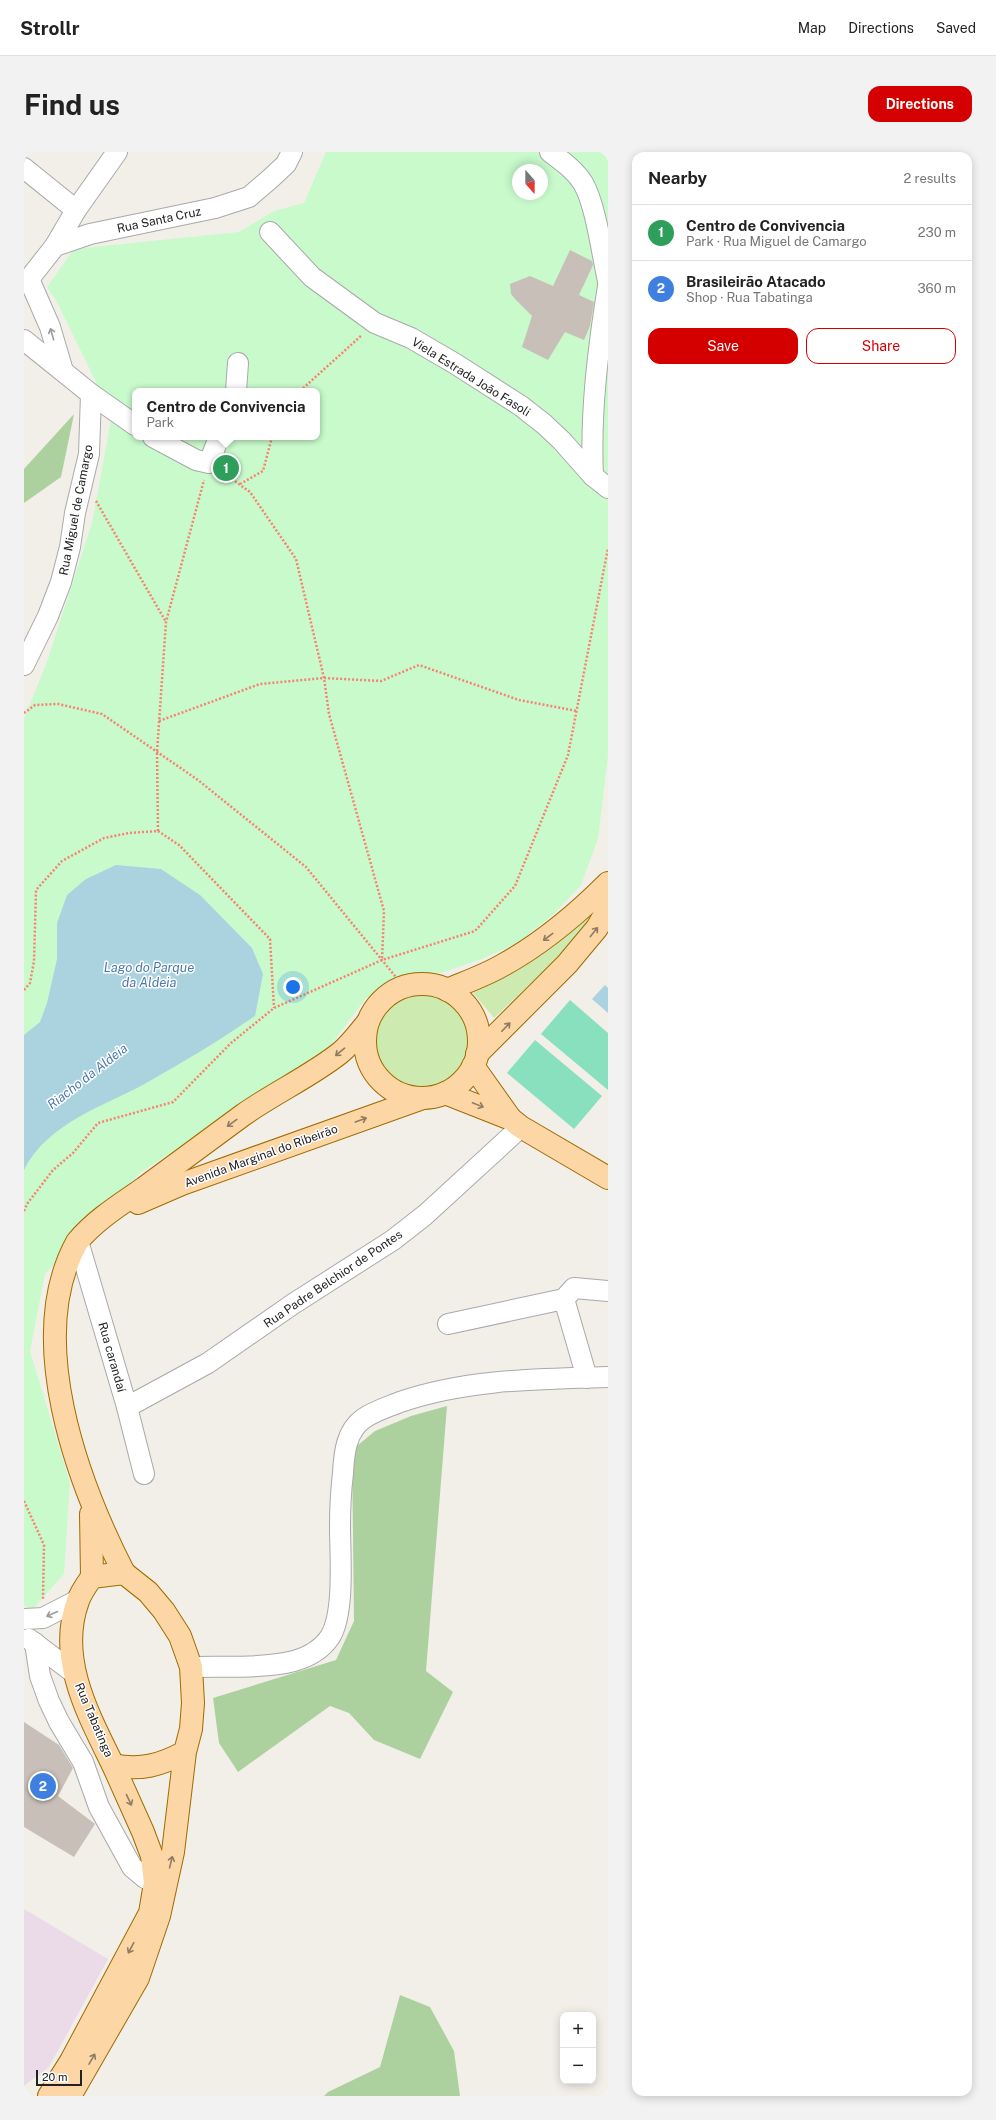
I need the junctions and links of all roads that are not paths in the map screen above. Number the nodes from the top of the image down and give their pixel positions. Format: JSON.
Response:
{"nodes":[{"id":1,"x":117,"y":152,"type":"edge"},
{"id":2,"x":292,"y":152,"type":"edge"},
{"id":3,"x":550,"y":152,"type":"edge"},
{"id":4,"x":24,"y":168,"type":"edge"},
{"id":5,"x":76,"y":210,"type":"junction"},
{"id":6,"x":270,"y":232,"type":"dead end"},
{"id":7,"x":55,"y":246,"type":"junction"},
{"id":8,"x":26,"y":280,"type":"edge"},
{"id":9,"x":608,"y":281,"type":"edge"},
{"id":10,"x":608,"y":286,"type":"edge"},
{"id":11,"x":24,"y":340,"type":"edge"},
{"id":12,"x":238,"y":363,"type":"dead end"},
{"id":13,"x":63,"y":371,"type":"junction"},
{"id":14,"x":236,"y":388,"type":"edge"},
{"id":15,"x":91,"y":394,"type":"junction"},
{"id":16,"x":132,"y":423,"type":"edge"},
{"id":17,"x":159,"y":440,"type":"edge"},
{"id":18,"x":219,"y":440,"type":"edge"},
{"id":19,"x":600,"y":482,"type":"edge"},
{"id":20,"x":24,"y":665,"type":"edge"},
{"id":21,"x":608,"y":883,"type":"edge"},
{"id":22,"x":608,"y":909,"type":"edge"},
{"id":23,"x":447,"y":990,"type":"junction"},
{"id":24,"x":367,"y":1023,"type":"junction"},
{"id":25,"x":475,"y":1060,"type":"junction"},
{"id":26,"x":445,"y":1093,"type":"junction"},
{"id":27,"x":422,"y":1098,"type":"junction"},
{"id":28,"x":516,"y":1123,"type":"junction"},
{"id":29,"x":608,"y":1178,"type":"edge"},
{"id":30,"x":102,"y":1219,"type":"junction"},
{"id":31,"x":78,"y":1242,"type":"junction"},
{"id":32,"x":608,"y":1291,"type":"edge"},
{"id":33,"x":564,"y":1299,"type":"junction"},
{"id":34,"x":448,"y":1324,"type":"dead end"},
{"id":35,"x":608,"y":1377,"type":"edge"},
{"id":36,"x":587,"y":1378,"type":"junction"},
{"id":37,"x":127,"y":1407,"type":"junction"},
{"id":38,"x":144,"y":1474,"type":"dead end"},
{"id":39,"x":91,"y":1509,"type":"junction"},
{"id":40,"x":124,"y":1573,"type":"junction"},
{"id":41,"x":92,"y":1577,"type":"junction"},
{"id":42,"x":78,"y":1600,"type":"junction"},
{"id":43,"x":34,"y":1619,"type":"edge"},
{"id":44,"x":29,"y":1639,"type":"edge"},
{"id":45,"x":191,"y":1667,"type":"junction"},
{"id":46,"x":74,"y":1673,"type":"junction"},
{"id":47,"x":185,"y":1752,"type":"junction"},
{"id":48,"x":112,"y":1765,"type":"junction"},
{"id":49,"x":155,"y":1883,"type":"junction"},
{"id":50,"x":49,"y":2096,"type":"edge"},
{"id":51,"x":70,"y":2096,"type":"edge"}],
"edges":[{"from":1,"to":5,"type":"street"},
{"from":2,"to":7,"type":"street","name":"Rua Santa Cruz"},
{"from":3,"to":9,"type":"street"},
{"from":4,"to":5,"type":"street"},
{"from":5,"to":7,"type":"street"},
{"from":6,"to":19,"type":"street","name":"Viela Estrada João Fasoli"},
{"from":7,"to":8,"type":"street"},
{"from":13,"to":8,"type":"street","one_way":true},
{"from":10,"to":19,"type":"street"},
{"from":11,"to":13,"type":"street"},
{"from":12,"to":14,"type":"street"},
{"from":13,"to":15,"type":"street"},
{"from":15,"to":16,"type":"street"},
{"from":15,"to":20,"type":"street","name":"Rua Miguel de Camargo"},
{"from":17,"to":18,"type":"street"},
{"from":21,"to":23,"type":"main road","one_way":true},
{"from":25,"to":22,"type":"main road","name":"Avenida Marginal do Ribeirão","one_way":true},
{"from":23,"to":24,"type":"main road","name":"Avenida Marginal do Ribeirão"},
{"from":23,"to":25,"type":"main road","name":"Avenida Marginal do Ribeirão"},
{"from":24,"to":27,"type":"main road","name":"Avenida Marginal do Ribeirão"},
{"from":24,"to":30,"type":"main road","name":"Avenida Marginal do Ribeirão","one_way":true},
{"from":25,"to":26,"type":"main road","name":"Avenida Marginal do Ribeirão"},
{"from":25,"to":28,"type":"main road"},
{"from":26,"to":27,"type":"main road","name":"Avenida Marginal do Ribeirão"},
{"from":26,"to":28,"type":"main road","one_way":true},
{"from":30,"to":27,"type":"main road","name":"Avenida Marginal do Ribeirão","one_way":true},
{"from":28,"to":29,"type":"main road"},
{"from":28,"to":37,"type":"street","name":"Rua Padre Belchior de Pontes"},
{"from":30,"to":31,"type":"main road","name":"Avenida Marginal do Ribeirão"},
{"from":31,"to":37,"type":"street","name":"Rua carandaí"},
{"from":31,"to":39,"type":"main road","name":"Avenida Marginal do Ribeirão"},
{"from":32,"to":33,"type":"street"},
{"from":33,"to":34,"type":"street"},
{"from":33,"to":36,"type":"street"},
{"from":35,"to":36,"type":"street"},
{"from":36,"to":45,"type":"street"},
{"from":37,"to":38,"type":"street","name":"Rua carandaí"},
{"from":39,"to":40,"type":"main road","name":"Avenida Marginal do Ribeirão"},
{"from":39,"to":41,"type":"main road","name":"Avenida Marginal do Ribeirão"},
{"from":40,"to":41,"type":"main road"},
{"from":40,"to":45,"type":"main road"},
{"from":41,"to":42,"type":"main road","name":"Rua Tabatinga"},
{"from":42,"to":43,"type":"street","one_way":true},
{"from":42,"to":46,"type":"main road","name":"Rua Tabatinga"},
{"from":44,"to":46,"type":"street"},
{"from":44,"to":49,"type":"street"},
{"from":45,"to":47,"type":"main road"},
{"from":46,"to":48,"type":"main road","name":"Rua Tabatinga"},
{"from":47,"to":48,"type":"main road","name":"Rua Tabatinga"},
{"from":51,"to":47,"type":"main road","one_way":true},
{"from":48,"to":49,"type":"main road","one_way":true},
{"from":49,"to":50,"type":"main road","one_way":true}]}
